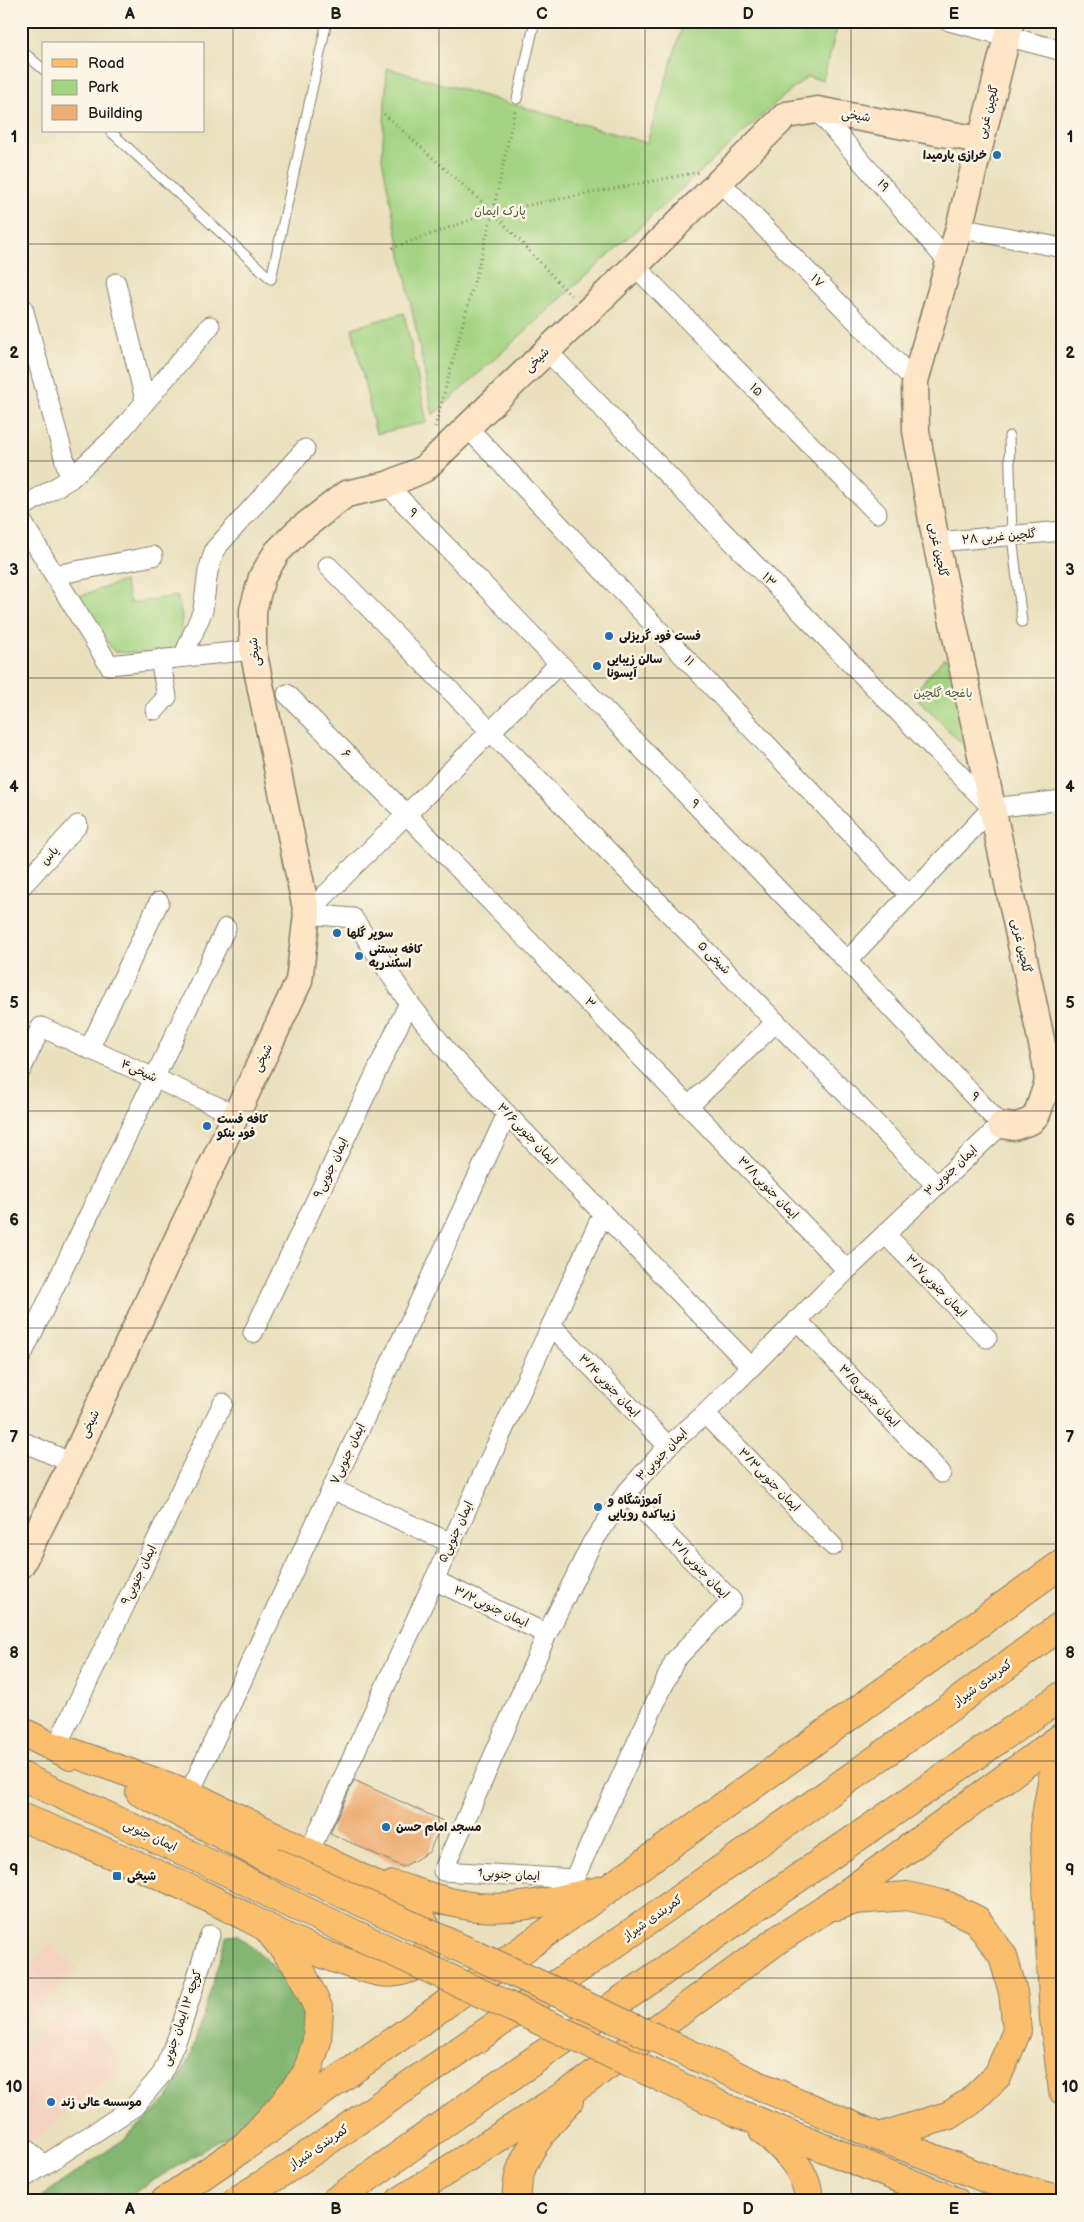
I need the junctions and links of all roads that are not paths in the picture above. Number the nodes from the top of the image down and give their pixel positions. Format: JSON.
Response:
{"nodes":[{"id":1,"x":327,"y":21,"type":"edge"},
{"id":2,"x":535,"y":21,"type":"edge"},
{"id":3,"x":949,"y":21,"type":"edge"},
{"id":4,"x":968,"y":24,"type":"edge"},
{"id":5,"x":1009,"y":29,"type":"edge"},
{"id":6,"x":21,"y":50,"type":"edge"},
{"id":7,"x":1063,"y":51,"type":"edge"},
{"id":8,"x":42,"y":68,"type":"edge"},
{"id":9,"x":517,"y":99,"type":"road end"},
{"id":10,"x":817,"y":110,"type":"junction"},
{"id":11,"x":111,"y":132,"type":"edge"},
{"id":12,"x":980,"y":140,"type":"junction"},
{"id":13,"x":728,"y":173,"type":"junction"},
{"id":14,"x":959,"y":228,"type":"junction"},
{"id":15,"x":1063,"y":248,"type":"edge"},
{"id":16,"x":949,"y":263,"type":"junction"},
{"id":17,"x":635,"y":266,"type":"junction"},
{"id":18,"x":116,"y":283,"type":"dead end"},
{"id":19,"x":23,"y":308,"type":"dead end"},
{"id":20,"x":210,"y":326,"type":"dead end"},
{"id":21,"x":546,"y":350,"type":"junction"},
{"id":22,"x":915,"y":381,"type":"junction"},
{"id":23,"x":145,"y":400,"type":"junction"},
{"id":24,"x":468,"y":428,"type":"junction"},
{"id":25,"x":1009,"y":436,"type":"dead end"},
{"id":26,"x":306,"y":450,"type":"dead end"},
{"id":27,"x":70,"y":479,"type":"junction"},
{"id":28,"x":387,"y":485,"type":"junction"},
{"id":29,"x":21,"y":492,"type":"edge"},
{"id":30,"x":40,"y":497,"type":"junction"},
{"id":31,"x":21,"y":508,"type":"edge"},
{"id":32,"x":877,"y":513,"type":"dead end"},
{"id":33,"x":21,"y":520,"type":"edge"},
{"id":34,"x":1063,"y":532,"type":"edge"},
{"id":35,"x":1012,"y":536,"type":"junction"},
{"id":36,"x":936,"y":542,"type":"junction"},
{"id":37,"x":153,"y":556,"type":"dead end"},
{"id":38,"x":328,"y":566,"type":"dead end"},
{"id":39,"x":55,"y":575,"type":"junction"},
{"id":40,"x":1022,"y":622,"type":"dead end"},
{"id":41,"x":253,"y":650,"type":"junction"},
{"id":42,"x":183,"y":657,"type":"junction"},
{"id":43,"x":160,"y":660,"type":"junction"},
{"id":44,"x":559,"y":664,"type":"junction"},
{"id":45,"x":287,"y":694,"type":"dead end"},
{"id":46,"x":155,"y":710,"type":"dead end"},
{"id":47,"x":491,"y":732,"type":"junction"},
{"id":48,"x":1063,"y":800,"type":"edge"},
{"id":49,"x":992,"y":808,"type":"junction"},
{"id":50,"x":406,"y":814,"type":"junction"},
{"id":51,"x":78,"y":825,"type":"dead end"},
{"id":52,"x":28,"y":867,"type":"edge"},
{"id":53,"x":21,"y":887,"type":"edge"},
{"id":54,"x":909,"y":895,"type":"junction"},
{"id":55,"x":159,"y":902,"type":"dead end"},
{"id":56,"x":307,"y":914,"type":"junction"},
{"id":57,"x":226,"y":928,"type":"dead end"},
{"id":58,"x":847,"y":961,"type":"junction"},
{"id":59,"x":409,"y":1003,"type":"junction"},
{"id":60,"x":776,"y":1022,"type":"junction"},
{"id":61,"x":89,"y":1049,"type":"junction"},
{"id":62,"x":1052,"y":1069,"type":"edge"},
{"id":63,"x":21,"y":1070,"type":"edge"},
{"id":64,"x":154,"y":1078,"type":"junction"},
{"id":65,"x":689,"y":1106,"type":"junction"},
{"id":66,"x":507,"y":1114,"type":"junction"},
{"id":67,"x":236,"y":1115,"type":"junction"},
{"id":68,"x":1001,"y":1125,"type":"junction"},
{"id":69,"x":936,"y":1184,"type":"junction"},
{"id":70,"x":603,"y":1212,"type":"junction"},
{"id":71,"x":885,"y":1234,"type":"junction"},
{"id":72,"x":847,"y":1270,"type":"junction"},
{"id":73,"x":797,"y":1320,"type":"junction"},
{"id":74,"x":551,"y":1325,"type":"junction"},
{"id":75,"x":253,"y":1333,"type":"dead end"},
{"id":76,"x":987,"y":1338,"type":"dead end"},
{"id":77,"x":21,"y":1357,"type":"edge"},
{"id":78,"x":751,"y":1367,"type":"junction"},
{"id":79,"x":223,"y":1403,"type":"dead end"},
{"id":80,"x":705,"y":1414,"type":"junction"},
{"id":81,"x":21,"y":1441,"type":"edge"},
{"id":82,"x":668,"y":1446,"type":"junction"},
{"id":83,"x":72,"y":1463,"type":"junction"},
{"id":84,"x":941,"y":1472,"type":"dead end"},
{"id":85,"x":332,"y":1489,"type":"junction"},
{"id":86,"x":626,"y":1493,"type":"junction"},
{"id":87,"x":451,"y":1542,"type":"junction"},
{"id":88,"x":833,"y":1546,"type":"dead end"},
{"id":89,"x":1063,"y":1563,"type":"edge"},
{"id":90,"x":21,"y":1565,"type":"edge"},
{"id":91,"x":434,"y":1580,"type":"junction"},
{"id":92,"x":1063,"y":1624,"type":"edge"},
{"id":93,"x":548,"y":1634,"type":"junction"},
{"id":94,"x":1063,"y":1695,"type":"edge"},
{"id":95,"x":21,"y":1731,"type":"edge"},
{"id":96,"x":1063,"y":1736,"type":"edge"},
{"id":97,"x":56,"y":1747,"type":"junction"},
{"id":98,"x":1063,"y":1754,"type":"edge"},
{"id":99,"x":21,"y":1776,"type":"edge"},
{"id":100,"x":189,"y":1794,"type":"junction"},
{"id":101,"x":21,"y":1817,"type":"edge"},
{"id":102,"x":309,"y":1852,"type":"junction"},
{"id":103,"x":443,"y":1871,"type":"joint"},
{"id":104,"x":358,"y":1876,"type":"junction"},
{"id":105,"x":574,"y":1879,"type":"joint"},
{"id":106,"x":608,"y":1889,"type":"junction"},
{"id":107,"x":824,"y":1910,"type":"junction"},
{"id":108,"x":268,"y":1929,"type":"junction"},
{"id":109,"x":210,"y":1935,"type":"dead end"},
{"id":110,"x":586,"y":2081,"type":"junction"},
{"id":111,"x":1063,"y":2091,"type":"edge"},
{"id":112,"x":743,"y":2115,"type":"junction"},
{"id":113,"x":879,"y":2137,"type":"junction"},
{"id":114,"x":21,"y":2142,"type":"edge"},
{"id":115,"x":244,"y":2147,"type":"junction"},
{"id":116,"x":936,"y":2159,"type":"junction"},
{"id":117,"x":43,"y":2165,"type":"junction"},
{"id":118,"x":21,"y":2180,"type":"edge"},
{"id":119,"x":1063,"y":2182,"type":"edge"},
{"id":120,"x":950,"y":2199,"type":"edge"},
{"id":121,"x":165,"y":2201,"type":"edge"},
{"id":122,"x":236,"y":2201,"type":"edge"},
{"id":123,"x":335,"y":2201,"type":"edge"},
{"id":124,"x":400,"y":2201,"type":"edge"},
{"id":125,"x":516,"y":2201,"type":"edge"},
{"id":126,"x":809,"y":2201,"type":"edge"},
{"id":127,"x":1063,"y":2201,"type":"edge"}],
"edges":[{"from":1,"to":11,"type":"lane"},
{"from":2,"to":9,"type":"lane"},
{"from":3,"to":4,"type":"street"},
{"from":4,"to":5,"type":"street"},
{"from":5,"to":7,"type":"street"},
{"from":5,"to":12,"type":"street","name":"گلچین غربی"},
{"from":6,"to":8,"type":"lane"},
{"from":10,"to":12,"type":"street","name":"شیخی"},
{"from":10,"to":13,"type":"street","name":"شیخی"},
{"from":10,"to":16,"type":"street","name":"۱۹"},
{"from":12,"to":14,"type":"street","name":"گلچین غربی"},
{"from":13,"to":17,"type":"street","name":"شیخی"},
{"from":13,"to":22,"type":"street","name":"۱۷"},
{"from":14,"to":15,"type":"street"},
{"from":14,"to":16,"type":"street","name":"گلچین غربی"},
{"from":16,"to":22,"type":"street","name":"گلچین غربی"},
{"from":17,"to":21,"type":"street","name":"شیخی"},
{"from":17,"to":32,"type":"street","name":"۱۵"},
{"from":18,"to":23,"type":"street"},
{"from":19,"to":27,"type":"street"},
{"from":20,"to":23,"type":"street"},
{"from":21,"to":24,"type":"street","name":"شیخی"},
{"from":21,"to":49,"type":"street","name":"۱۳"},
{"from":22,"to":36,"type":"street","name":"گلچین غربی"},
{"from":23,"to":27,"type":"street"},
{"from":24,"to":28,"type":"street","name":"شیخی"},
{"from":24,"to":54,"type":"street","name":"۱۱"},
{"from":25,"to":35,"type":"lane"},
{"from":26,"to":42,"type":"street"},
{"from":27,"to":30,"type":"street"},
{"from":28,"to":41,"type":"street","name":"شیخی"},
{"from":28,"to":44,"type":"street","name":"۹"},
{"from":29,"to":30,"type":"street"},
{"from":30,"to":31,"type":"street"},
{"from":33,"to":39,"type":"street"},
{"from":34,"to":35,"type":"street","name":"گلچین غربی ۲۸"},
{"from":35,"to":36,"type":"street","name":"گلچین غربی ۲۸"},
{"from":35,"to":40,"type":"lane"},
{"from":36,"to":49,"type":"street","name":"گلچین غربی"},
{"from":37,"to":39,"type":"street"},
{"from":38,"to":47,"type":"street","name":"شیخی ۵"},
{"from":39,"to":43,"type":"street"},
{"from":41,"to":42,"type":"street"},
{"from":41,"to":56,"type":"street","name":"شیخی"},
{"from":42,"to":43,"type":"street"},
{"from":43,"to":46,"type":"street"},
{"from":44,"to":47,"type":"street"},
{"from":44,"to":58,"type":"street","name":"۹"},
{"from":45,"to":50,"type":"street","name":"۶"},
{"from":47,"to":50,"type":"street"},
{"from":47,"to":60,"type":"street","name":"شیخی ۵"},
{"from":48,"to":49,"type":"street"},
{"from":49,"to":54,"type":"street"},
{"from":49,"to":62,"type":"street","name":"گلچین غربی"},
{"from":50,"to":56,"type":"street"},
{"from":50,"to":65,"type":"street","name":"۳"},
{"from":51,"to":52,"type":"street","name":"یاس"},
{"from":52,"to":53,"type":"street","name":"یاس"},
{"from":54,"to":58,"type":"street"},
{"from":55,"to":61,"type":"street"},
{"from":56,"to":59,"type":"street","name":"ایمان جنوبی۳/۶"},
{"from":56,"to":67,"type":"street","name":"شیخی"},
{"from":57,"to":64,"type":"street"},
{"from":58,"to":68,"type":"street","name":"۹"},
{"from":59,"to":66,"type":"street","name":"ایمان جنوبی۳/۶"},
{"from":59,"to":75,"type":"street","name":"ایمان جنوبی۹"},
{"from":60,"to":65,"type":"street"},
{"from":60,"to":69,"type":"street","name":"شیخی ۵"},
{"from":61,"to":63,"type":"street","name":"شیخی۴"},
{"from":61,"to":64,"type":"street","name":"شیخی۴"},
{"from":62,"to":68,"type":"street"},
{"from":64,"to":67,"type":"street","name":"شیخی۴"},
{"from":64,"to":77,"type":"street"},
{"from":65,"to":72,"type":"street","name":"ایمان جنوبی۳/۸"},
{"from":66,"to":70,"type":"street","name":"ایمان جنوبی۳/۶"},
{"from":66,"to":85,"type":"street","name":"ایمان جنوبی۷"},
{"from":67,"to":83,"type":"street","name":"شیخی"},
{"from":68,"to":69,"type":"street","name":"ایمان جنوبی۳"},
{"from":69,"to":71,"type":"street","name":"ایمان جنوبی۳"},
{"from":70,"to":74,"type":"street","name":"ایمان جنوبی۵"},
{"from":70,"to":78,"type":"street","name":"ایمان جنوبی۳/۶"},
{"from":71,"to":72,"type":"street","name":"ایمان جنوبی۳"},
{"from":71,"to":76,"type":"street","name":"ایمان جنوبی۳/۷"},
{"from":72,"to":73,"type":"street","name":"ایمان جنوبی۳"},
{"from":73,"to":78,"type":"street","name":"ایمان جنوبی۳"},
{"from":73,"to":84,"type":"street","name":"ایمان جنوبی۳/۵"},
{"from":74,"to":82,"type":"street","name":"ایمان جنوبی۳/۴"},
{"from":74,"to":87,"type":"street","name":"ایمان جنوبی۵"},
{"from":78,"to":80,"type":"street","name":"ایمان جنوبی۳"},
{"from":79,"to":97,"type":"street","name":"ایمان جنوبی۹"},
{"from":80,"to":82,"type":"street","name":"ایمان جنوبی۳"},
{"from":80,"to":88,"type":"street","name":"ایمان جنوبی۳/۳"},
{"from":81,"to":83,"type":"street"},
{"from":82,"to":86,"type":"street","name":"ایمان جنوبی۳"},
{"from":83,"to":90,"type":"street","name":"شیخی"},
{"from":85,"to":87,"type":"street"},
{"from":85,"to":100,"type":"street","name":"ایمان جنوبی۷"},
{"from":86,"to":93,"type":"street","name":"ایمان جنوبی۳"},
{"from":86,"to":105,"type":"street","name":"ایمان جنوبی۳/۱"},
{"from":87,"to":91,"type":"street","name":"ایمان جنوبی۵"},
{"from":89,"to":106,"type":"main road"},
{"from":91,"to":93,"type":"street","name":"ایمان جنوبی۳/۲"},
{"from":91,"to":102,"type":"street","name":"ایمان جنوبی۵"},
{"from":92,"to":122,"type":"main road","name":"کمربندی شیراز"},
{"from":93,"to":103,"type":"street","name":"ایمان جنوبی۳"},
{"from":94,"to":123,"type":"main road"},
{"from":95,"to":97,"type":"main road"},
{"from":96,"to":107,"type":"main road"},
{"from":97,"to":100,"type":"main road"},
{"from":97,"to":113,"type":"main road","bridge":true},
{"from":98,"to":111,"type":"main road"},
{"from":99,"to":112,"type":"main road","name":"ایمان جنوبی","bridge":true},
{"from":100,"to":102,"type":"main road"},
{"from":101,"to":108,"type":"main road"},
{"from":102,"to":104,"type":"main road"},
{"from":103,"to":105,"type":"street","name":"1ایمان جنوبی"},
{"from":104,"to":106,"type":"main road"},
{"from":104,"to":108,"type":"main road"},
{"from":106,"to":115,"type":"main road"},
{"from":107,"to":110,"type":"main road"},
{"from":107,"to":113,"type":"main road"},
{"from":108,"to":115,"type":"main road"},
{"from":109,"to":117,"type":"street","name":"کوچه ۱۲ ایمان جنوبی"},
{"from":110,"to":124,"type":"main road"},
{"from":110,"to":125,"type":"main road"},
{"from":112,"to":120,"type":"main road"},
{"from":112,"to":126,"type":"main road"},
{"from":113,"to":116,"type":"main road"},
{"from":114,"to":117,"type":"street"},
{"from":115,"to":121,"type":"main road"},
{"from":116,"to":119,"type":"main road"},
{"from":116,"to":127,"type":"main road"},
{"from":117,"to":118,"type":"street","name":"کوچه ۱۲ ایمان جنوبی"}]}
